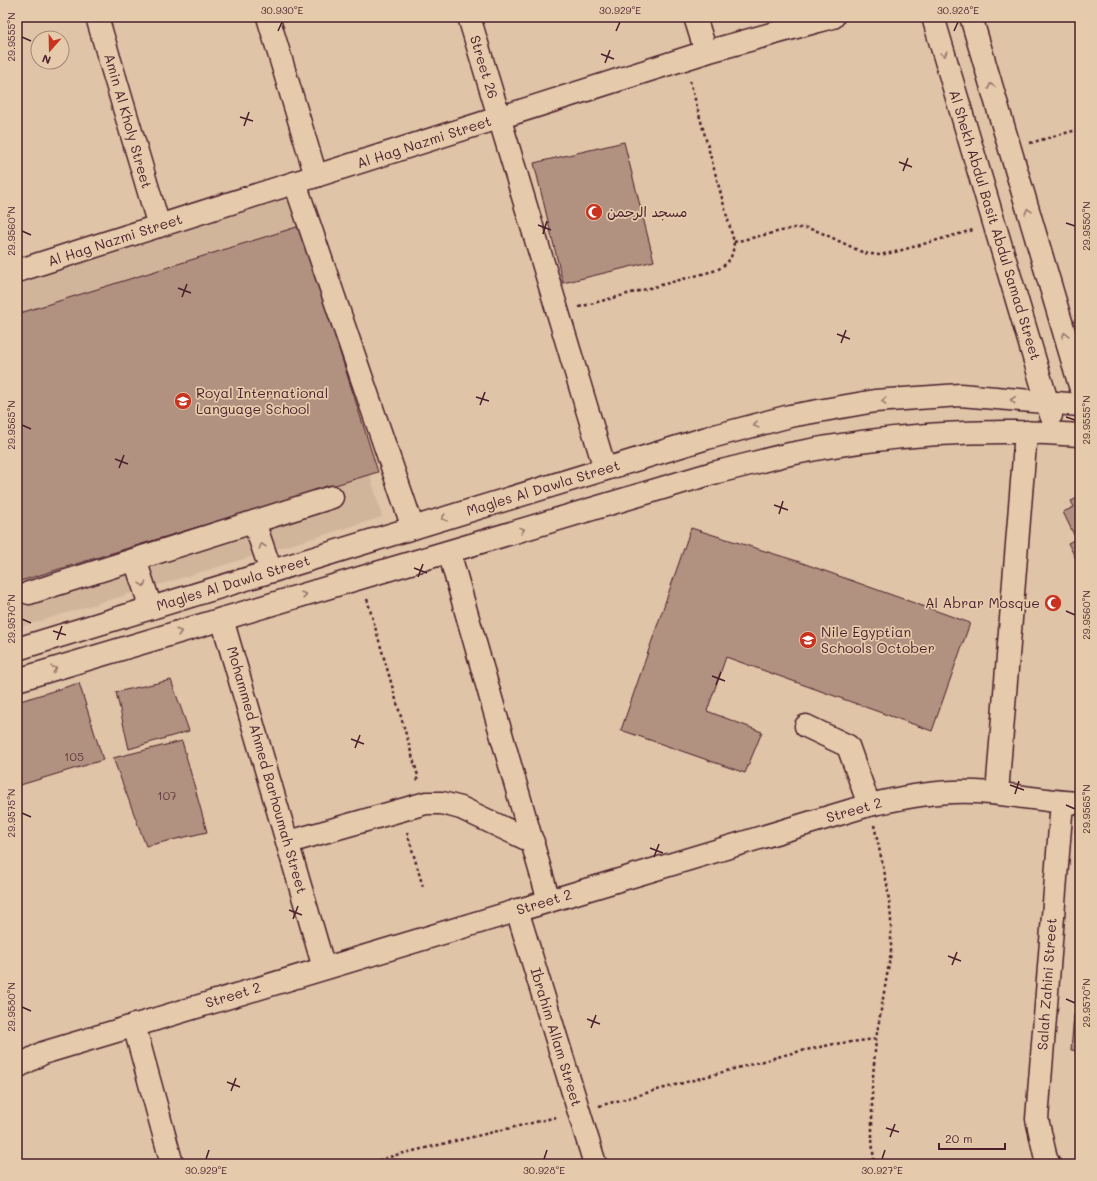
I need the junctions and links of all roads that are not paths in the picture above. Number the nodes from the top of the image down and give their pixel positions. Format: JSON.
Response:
{"nodes":[{"id":1,"x":98,"y":17,"type":"edge"},
{"id":2,"x":268,"y":17,"type":"edge"},
{"id":3,"x":469,"y":17,"type":"edge"},
{"id":4,"x":695,"y":17,"type":"edge"},
{"id":5,"x":833,"y":17,"type":"edge"},
{"id":6,"x":933,"y":17,"type":"edge"},
{"id":7,"x":971,"y":17,"type":"edge"},
{"id":8,"x":706,"y":52,"type":"junction"},
{"id":9,"x":499,"y":118,"type":"junction"},
{"id":10,"x":316,"y":176,"type":"junction"},
{"id":11,"x":294,"y":183,"type":"junction"},
{"id":12,"x":159,"y":226,"type":"junction"},
{"id":13,"x":17,"y":271,"type":"edge"},
{"id":14,"x":1080,"y":386,"type":"edge"},
{"id":15,"x":1047,"y":402,"type":"junction"},
{"id":16,"x":1080,"y":405,"type":"edge"},
{"id":17,"x":1026,"y":432,"type":"junction"},
{"id":18,"x":1057,"y":433,"type":"junction"},
{"id":19,"x":1080,"y":435,"type":"edge"},
{"id":20,"x":605,"y":469,"type":"junction"},
{"id":21,"x":332,"y":497,"type":"dead end"},
{"id":22,"x":479,"y":507,"type":"junction"},
{"id":23,"x":254,"y":522,"type":"junction"},
{"id":24,"x":413,"y":528,"type":"junction"},
{"id":25,"x":489,"y":540,"type":"junction"},
{"id":26,"x":449,"y":552,"type":"junction"},
{"id":27,"x":135,"y":560,"type":"junction"},
{"id":28,"x":271,"y":571,"type":"junction"},
{"id":29,"x":29,"y":593,"type":"dead end"},
{"id":30,"x":151,"y":608,"type":"junction"},
{"id":31,"x":222,"y":619,"type":"junction"},
{"id":32,"x":17,"y":649,"type":"edge"},
{"id":33,"x":17,"y":680,"type":"edge"},
{"id":34,"x":806,"y":726,"type":"dead end"},
{"id":35,"x":997,"y":793,"type":"junction"},
{"id":36,"x":1071,"y":803,"type":"edge"},
{"id":37,"x":869,"y":805,"type":"junction"},
{"id":38,"x":289,"y":842,"type":"junction"},
{"id":39,"x":533,"y":842,"type":"junction"},
{"id":40,"x":549,"y":900,"type":"junction"},
{"id":41,"x":517,"y":910,"type":"junction"},
{"id":42,"x":324,"y":968,"type":"junction"},
{"id":43,"x":134,"y":1025,"type":"junction"},
{"id":44,"x":17,"y":1067,"type":"edge"},
{"id":45,"x":172,"y":1164,"type":"edge"},
{"id":46,"x":595,"y":1164,"type":"edge"},
{"id":47,"x":1048,"y":1164,"type":"edge"}],
"edges":[{"from":1,"to":12,"type":"street","name":"Amin Al Kholy Street"},
{"from":2,"to":10,"type":"street"},
{"from":3,"to":9,"type":"street","name":"Street 26"},
{"from":4,"to":8,"type":"street"},
{"from":5,"to":8,"type":"street","name":"Al Hag Nazmi Street"},
{"from":6,"to":15,"type":"street","name":"Al Shekh Abdul Basit Abdul Samad Street","one_way":true},
{"from":14,"to":7,"type":"street","one_way":true},
{"from":8,"to":9,"type":"street","name":"Al Hag Nazmi Street"},
{"from":9,"to":10,"type":"street","name":"Al Hag Nazmi Street"},
{"from":9,"to":20,"type":"street","name":"Street 26"},
{"from":10,"to":11,"type":"street","name":"Al Hag Nazmi Street"},
{"from":11,"to":12,"type":"street","name":"Al Hag Nazmi Street"},
{"from":11,"to":24,"type":"street"},
{"from":12,"to":13,"type":"street","name":"Al Hag Nazmi Street"},
{"from":15,"to":16,"type":"street","name":"Magles Al Dawla Street"},
{"from":15,"to":18,"type":"street","name":"Al Shekh Abdul Basit Abdul Samad Street"},
{"from":15,"to":20,"type":"street","name":"Magles Al Dawla Street","one_way":true},
{"from":17,"to":18,"type":"street"},
{"from":25,"to":17,"type":"street","one_way":true},
{"from":17,"to":35,"type":"street"},
{"from":18,"to":19,"type":"street"},
{"from":20,"to":22,"type":"street","name":"Magles Al Dawla Street"},
{"from":21,"to":23,"type":"street"},
{"from":22,"to":24,"type":"street","name":"Magles Al Dawla Street","one_way":true},
{"from":22,"to":25,"type":"street"},
{"from":23,"to":27,"type":"street"},
{"from":28,"to":23,"type":"street","one_way":true},
{"from":24,"to":28,"type":"street","name":"Magles Al Dawla Street"},
{"from":25,"to":26,"type":"street"},
{"from":31,"to":26,"type":"street","one_way":true},
{"from":26,"to":39,"type":"street"},
{"from":27,"to":29,"type":"street"},
{"from":27,"to":30,"type":"street","one_way":true},
{"from":28,"to":30,"type":"street","name":"Magles Al Dawla Street"},
{"from":30,"to":32,"type":"street","name":"Magles Al Dawla Street"},
{"from":33,"to":31,"type":"street","one_way":true},
{"from":31,"to":38,"type":"street","name":"Mohammed Ahmed Barhoumah Street"},
{"from":34,"to":37,"type":"street"},
{"from":35,"to":36,"type":"street","name":"Street 2"},
{"from":35,"to":37,"type":"street","name":"Street 2"},
{"from":36,"to":47,"type":"street","name":"Salah Zahini Street"},
{"from":37,"to":40,"type":"street","name":"Street 2"},
{"from":38,"to":39,"type":"street"},
{"from":38,"to":42,"type":"street","name":"Mohammed Ahmed Barhoumah Street"},
{"from":39,"to":40,"type":"street"},
{"from":40,"to":41,"type":"street","name":"Street 2"},
{"from":41,"to":42,"type":"street","name":"Street 2"},
{"from":41,"to":46,"type":"street","name":"Ibrahim Allam Street"},
{"from":42,"to":43,"type":"street","name":"Street 2"},
{"from":43,"to":44,"type":"street","name":"Street 2"},
{"from":43,"to":45,"type":"street"}]}
